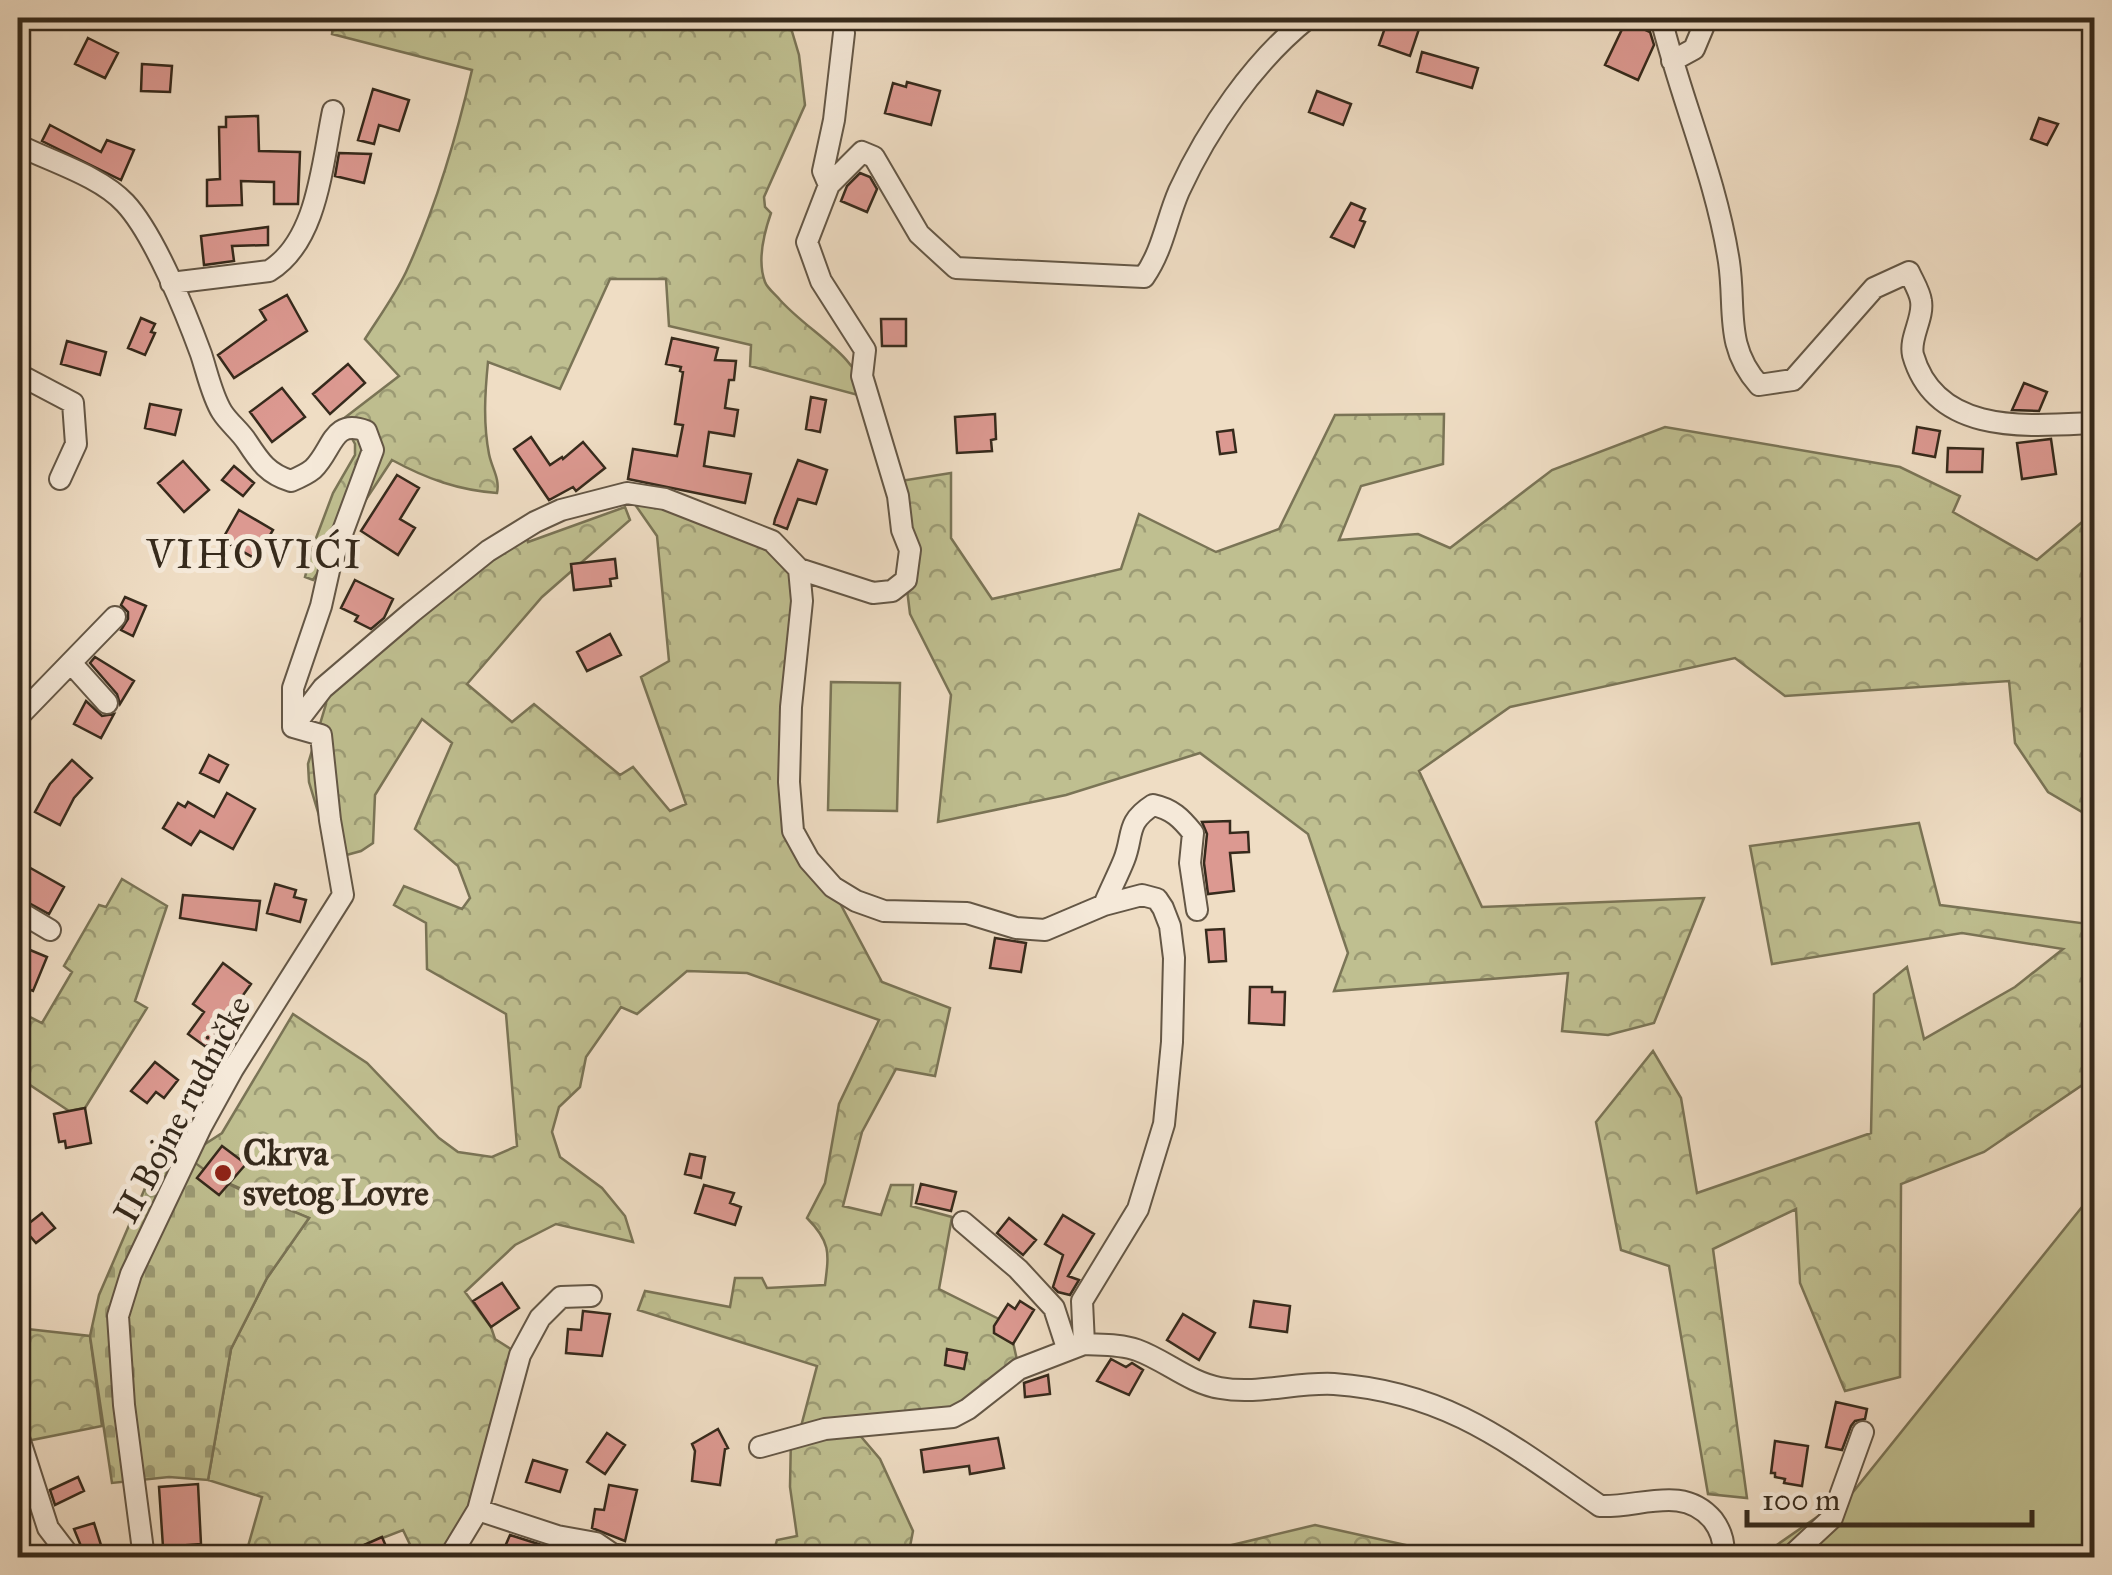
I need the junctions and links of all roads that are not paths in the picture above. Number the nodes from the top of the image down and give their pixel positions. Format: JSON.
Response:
{"nodes":[{"id":1,"x":1308,"y":18,"type":"edge"},
{"id":2,"x":1661,"y":18,"type":"edge"},
{"id":3,"x":1708,"y":18,"type":"edge"},
{"id":4,"x":844,"y":34,"type":"dead end"},
{"id":5,"x":1672,"y":61,"type":"junction"},
{"id":6,"x":334,"y":111,"type":"dead end"},
{"id":7,"x":18,"y":145,"type":"edge"},
{"id":8,"x":829,"y":186,"type":"junction"},
{"id":9,"x":170,"y":283,"type":"junction"},
{"id":10,"x":18,"y":374,"type":"edge"},
{"id":11,"x":2094,"y":423,"type":"edge"},
{"id":12,"x":60,"y":479,"type":"dead end"},
{"id":13,"x":799,"y":569,"type":"junction"},
{"id":14,"x":115,"y":617,"type":"dead end"},
{"id":15,"x":71,"y":662,"type":"junction"},
{"id":16,"x":107,"y":703,"type":"dead end"},
{"id":17,"x":18,"y":718,"type":"edge"},
{"id":18,"x":294,"y":727,"type":"junction"},
{"id":19,"x":1104,"y":905,"type":"junction"},
{"id":20,"x":1197,"y":910,"type":"dead end"},
{"id":21,"x":18,"y":911,"type":"edge"},
{"id":22,"x":50,"y":930,"type":"dead end"},
{"id":23,"x":963,"y":1222,"type":"dead end"},
{"id":24,"x":591,"y":1296,"type":"dead end"},
{"id":25,"x":1075,"y":1346,"type":"junction"},
{"id":26,"x":1864,"y":1432,"type":"dead end"},
{"id":27,"x":18,"y":1435,"type":"edge"},
{"id":28,"x":760,"y":1447,"type":"dead end"},
{"id":29,"x":478,"y":1510,"type":"junction"},
{"id":30,"x":617,"y":1556,"type":"edge"},
{"id":31,"x":71,"y":1558,"type":"edge"},
{"id":32,"x":144,"y":1558,"type":"edge"},
{"id":33,"x":449,"y":1558,"type":"edge"},
{"id":34,"x":645,"y":1558,"type":"edge"},
{"id":35,"x":1723,"y":1558,"type":"edge"},
{"id":36,"x":1788,"y":1558,"type":"edge"}],
"edges":[{"from":1,"to":8,"type":"street"},
{"from":2,"to":5,"type":"street"},
{"from":3,"to":5,"type":"street"},
{"from":4,"to":8,"type":"street"},
{"from":5,"to":11,"type":"street"},
{"from":6,"to":9,"type":"street"},
{"from":7,"to":9,"type":"street"},
{"from":8,"to":13,"type":"street"},
{"from":9,"to":18,"type":"street"},
{"from":10,"to":12,"type":"street"},
{"from":13,"to":18,"type":"street"},
{"from":13,"to":19,"type":"street"},
{"from":14,"to":15,"type":"street"},
{"from":15,"to":16,"type":"street"},
{"from":15,"to":17,"type":"street"},
{"from":18,"to":32,"type":"street","name":"II Bojne rudničke"},
{"from":19,"to":20,"type":"street"},
{"from":19,"to":25,"type":"street"},
{"from":21,"to":22,"type":"street"},
{"from":23,"to":25,"type":"street"},
{"from":24,"to":29,"type":"street"},
{"from":25,"to":28,"type":"street"},
{"from":25,"to":35,"type":"street"},
{"from":26,"to":36,"type":"street"},
{"from":27,"to":31,"type":"street"},
{"from":29,"to":30,"type":"street"},
{"from":29,"to":33,"type":"street"},
{"from":30,"to":34,"type":"street"}]}
